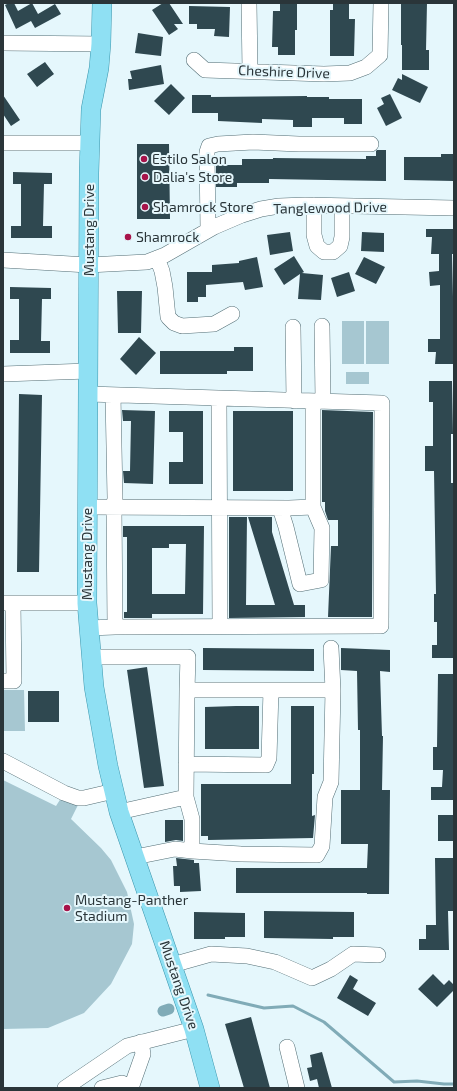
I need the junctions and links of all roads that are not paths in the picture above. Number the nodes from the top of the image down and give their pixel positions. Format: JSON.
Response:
{"nodes":[{"id":1,"x":102,"y":3,"type":"edge"},
{"id":2,"x":249,"y":3,"type":"edge"},
{"id":3,"x":381,"y":3,"type":"edge"},
{"id":4,"x":3,"y":43,"type":"edge"},
{"id":5,"x":101,"y":44,"type":"junction"},
{"id":6,"x":194,"y":60,"type":"dead end"},
{"id":7,"x":250,"y":71,"type":"junction"},
{"id":8,"x":90,"y":142,"type":"junction"},
{"id":9,"x":3,"y":143,"type":"edge"},
{"id":10,"x":371,"y":144,"type":"dead end"},
{"id":11,"x":314,"y":205,"type":"junction"},
{"id":12,"x":342,"y":206,"type":"junction"},
{"id":13,"x":454,"y":208,"type":"edge"},
{"id":14,"x":208,"y":230,"type":"junction"},
{"id":15,"x":156,"y":258,"type":"junction"},
{"id":16,"x":3,"y":260,"type":"edge"},
{"id":17,"x":88,"y":264,"type":"junction"},
{"id":18,"x":232,"y":314,"type":"dead end"},
{"id":19,"x":322,"y":326,"type":"dead end"},
{"id":20,"x":293,"y":327,"type":"dead end"},
{"id":21,"x":88,"y":371,"type":"junction"},
{"id":22,"x":3,"y":374,"type":"edge"},
{"id":23,"x":88,"y":394,"type":"junction"},
{"id":24,"x":113,"y":395,"type":"junction"},
{"id":25,"x":219,"y":398,"type":"junction"},
{"id":26,"x":294,"y":401,"type":"junction"},
{"id":27,"x":318,"y":401,"type":"junction"},
{"id":28,"x":87,"y":502,"type":"junction"},
{"id":29,"x":115,"y":503,"type":"junction"},
{"id":30,"x":220,"y":503,"type":"junction"},
{"id":31,"x":313,"y":507,"type":"junction"},
{"id":32,"x":280,"y":508,"type":"junction"},
{"id":33,"x":8,"y":603,"type":"edge"},
{"id":34,"x":87,"y":603,"type":"junction"},
{"id":35,"x":115,"y":627,"type":"junction"},
{"id":36,"x":220,"y":627,"type":"junction"},
{"id":37,"x":88,"y":628,"type":"junction"},
{"id":38,"x":331,"y":648,"type":"dead end"},
{"id":39,"x":91,"y":658,"type":"junction"},
{"id":40,"x":3,"y":681,"type":"edge"},
{"id":41,"x":187,"y":690,"type":"junction"},
{"id":42,"x":271,"y":690,"type":"junction"},
{"id":43,"x":333,"y":690,"type":"junction"},
{"id":44,"x":3,"y":762,"type":"edge"},
{"id":45,"x":186,"y":764,"type":"junction"},
{"id":46,"x":114,"y":791,"type":"junction"},
{"id":47,"x":186,"y":797,"type":"junction"},
{"id":48,"x":119,"y":812,"type":"junction"},
{"id":49,"x":192,"y":851,"type":"junction"},
{"id":50,"x":135,"y":857,"type":"junction"},
{"id":51,"x":378,"y":955,"type":"dead end"},
{"id":52,"x":172,"y":965,"type":"junction"},
{"id":53,"x":194,"y":1029,"type":"junction"},
{"id":54,"x":142,"y":1042,"type":"junction"},
{"id":55,"x":287,"y":1047,"type":"dead end"},
{"id":56,"x":64,"y":1088,"type":"edge"},
{"id":57,"x":102,"y":1088,"type":"edge"},
{"id":58,"x":131,"y":1088,"type":"edge"},
{"id":59,"x":210,"y":1088,"type":"edge"},
{"id":60,"x":297,"y":1088,"type":"edge"}],
"edges":[{"from":1,"to":5,"type":"main road","name":"Mustang Drive"},
{"from":2,"to":7,"type":"street"},
{"from":3,"to":7,"type":"street","name":"Cheshire Drive"},
{"from":4,"to":5,"type":"street"},
{"from":5,"to":8,"type":"main road","name":"Mustang Drive"},
{"from":6,"to":7,"type":"street","name":"Cheshire Drive"},
{"from":8,"to":9,"type":"street"},
{"from":8,"to":17,"type":"main road","name":"Mustang Drive"},
{"from":10,"to":14,"type":"street"},
{"from":11,"to":12,"type":"street","name":"Tanglewood Drive"},
{"from":11,"to":12,"type":"street"},
{"from":11,"to":14,"type":"street","name":"Tanglewood Drive"},
{"from":12,"to":13,"type":"street","name":"Tanglewood Drive"},
{"from":14,"to":15,"type":"street","name":"Tanglewood Drive"},
{"from":15,"to":17,"type":"street","name":"Tanglewood Drive"},
{"from":15,"to":18,"type":"street"},
{"from":16,"to":17,"type":"street","name":"Tanglewood Drive"},
{"from":17,"to":21,"type":"main road","name":"Mustang Drive"},
{"from":19,"to":27,"type":"street"},
{"from":20,"to":26,"type":"street"},
{"from":21,"to":22,"type":"street"},
{"from":21,"to":23,"type":"main road","name":"Mustang Drive"},
{"from":23,"to":24,"type":"street"},
{"from":23,"to":28,"type":"main road","name":"Mustang Drive"},
{"from":24,"to":25,"type":"street"},
{"from":24,"to":29,"type":"street"},
{"from":25,"to":26,"type":"street"},
{"from":25,"to":30,"type":"street"},
{"from":26,"to":27,"type":"street"},
{"from":27,"to":31,"type":"street"},
{"from":27,"to":36,"type":"street"},
{"from":28,"to":29,"type":"street"},
{"from":28,"to":34,"type":"main road","name":"Mustang Drive"},
{"from":29,"to":30,"type":"street"},
{"from":29,"to":35,"type":"street"},
{"from":30,"to":32,"type":"street"},
{"from":30,"to":36,"type":"street"},
{"from":31,"to":32,"type":"street"},
{"from":31,"to":32,"type":"street"},
{"from":33,"to":34,"type":"street"},
{"from":33,"to":40,"type":"street"},
{"from":34,"to":37,"type":"main road","name":"Mustang Drive"},
{"from":35,"to":36,"type":"street"},
{"from":35,"to":37,"type":"street"},
{"from":37,"to":39,"type":"main road","name":"Mustang Drive"},
{"from":38,"to":43,"type":"street"},
{"from":39,"to":41,"type":"street"},
{"from":39,"to":46,"type":"main road","name":"Mustang Drive"},
{"from":41,"to":42,"type":"street"},
{"from":41,"to":45,"type":"street"},
{"from":42,"to":43,"type":"street"},
{"from":42,"to":45,"type":"street"},
{"from":43,"to":49,"type":"street"},
{"from":44,"to":46,"type":"street"},
{"from":45,"to":47,"type":"street"},
{"from":46,"to":48,"type":"main road","name":"Mustang Drive"},
{"from":47,"to":48,"type":"street"},
{"from":47,"to":49,"type":"street"},
{"from":48,"to":50,"type":"main road","name":"Mustang Drive"},
{"from":49,"to":50,"type":"street"},
{"from":50,"to":52,"type":"main road","name":"Mustang Drive"},
{"from":51,"to":52,"type":"street"},
{"from":52,"to":53,"type":"main road","name":"Mustang Drive"},
{"from":53,"to":54,"type":"street"},
{"from":53,"to":59,"type":"main road","name":"Mustang Drive"},
{"from":54,"to":56,"type":"street"},
{"from":54,"to":58,"type":"street"},
{"from":55,"to":60,"type":"street"},
{"from":57,"to":58,"type":"street"}]}
